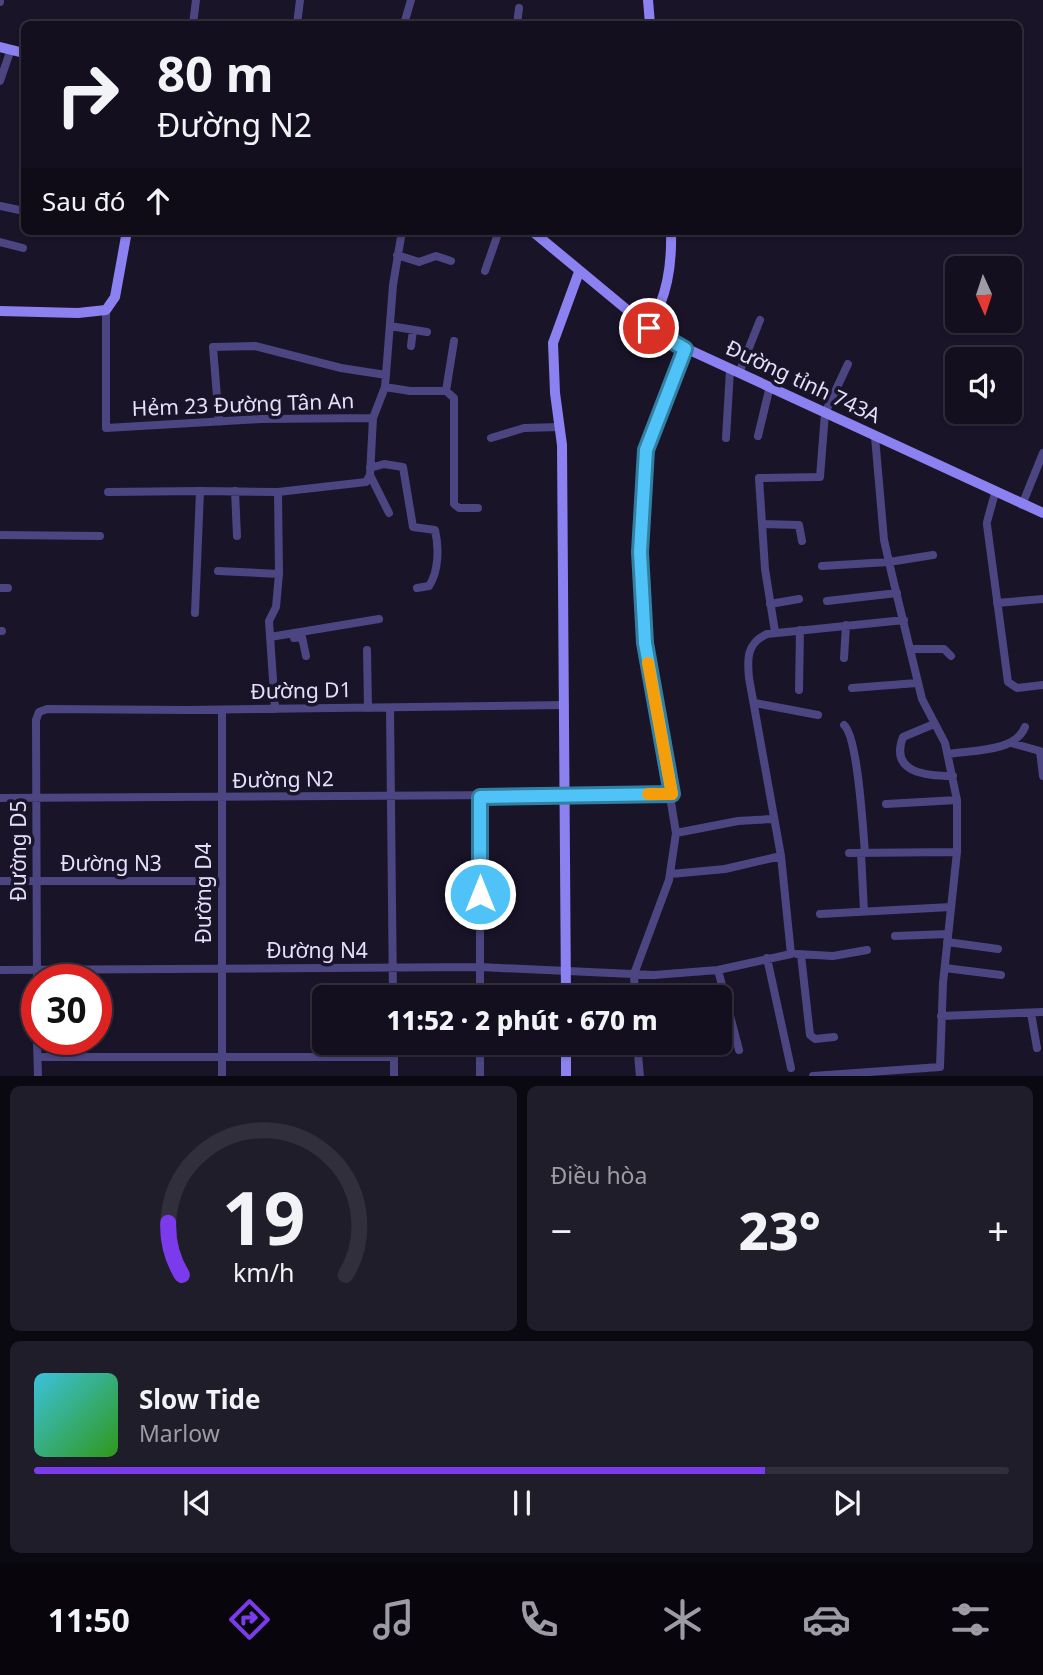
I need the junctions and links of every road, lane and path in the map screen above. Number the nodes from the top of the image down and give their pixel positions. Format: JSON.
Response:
{"nodes":[{"id":1,"x":196,"y":0,"type":"edge"},
{"id":2,"x":300,"y":0,"type":"edge"},
{"id":3,"x":411,"y":0,"type":"edge"},
{"id":4,"x":648,"y":0,"type":"edge"},
{"id":5,"x":519,"y":8,"type":"dead end"},
{"id":6,"x":193,"y":21,"type":"edge"},
{"id":7,"x":297,"y":21,"type":"edge"},
{"id":8,"x":405,"y":21,"type":"edge"},
{"id":9,"x":517,"y":21,"type":"edge"},
{"id":10,"x":650,"y":21,"type":"edge"},
{"id":11,"x":5,"y":48,"type":"edge"},
{"id":12,"x":0,"y":81,"type":"edge"},
{"id":13,"x":0,"y":206,"type":"edge"},
{"id":14,"x":21,"y":210,"type":"edge"},
{"id":15,"x":123,"y":235,"type":"edge"},
{"id":16,"x":401,"y":235,"type":"edge"},
{"id":17,"x":498,"y":235,"type":"edge"},
{"id":18,"x":537,"y":235,"type":"edge"},
{"id":19,"x":671,"y":235,"type":"edge"},
{"id":20,"x":0,"y":242,"type":"edge"},
{"id":21,"x":23,"y":248,"type":"dead end"},
{"id":22,"x":397,"y":256,"type":"junction"},
{"id":23,"x":451,"y":261,"type":"dead end"},
{"id":24,"x":485,"y":271,"type":"dead end"},
{"id":25,"x":579,"y":272,"type":"junction"},
{"id":26,"x":106,"y":310,"type":"junction"},
{"id":27,"x":0,"y":311,"type":"edge"},
{"id":28,"x":760,"y":320,"type":"dead end"},
{"id":29,"x":390,"y":326,"type":"junction"},
{"id":30,"x":649,"y":328,"type":"junction"},
{"id":31,"x":413,"y":330,"type":"junction"},
{"id":32,"x":427,"y":332,"type":"dead end"},
{"id":33,"x":454,"y":341,"type":"dead end"},
{"id":34,"x":411,"y":346,"type":"dead end"},
{"id":35,"x":685,"y":349,"type":"junction"},
{"id":36,"x":848,"y":364,"type":"dead end"},
{"id":37,"x":735,"y":372,"type":"junction"},
{"id":38,"x":386,"y":375,"type":"junction"},
{"id":39,"x":769,"y":386,"type":"junction"},
{"id":40,"x":385,"y":387,"type":"junction"},
{"id":41,"x":446,"y":391,"type":"junction"},
{"id":42,"x":825,"y":413,"type":"junction"},
{"id":43,"x":373,"y":418,"type":"junction"},
{"id":44,"x":219,"y":422,"type":"junction"},
{"id":45,"x":560,"y":427,"type":"junction"},
{"id":46,"x":758,"y":436,"type":"dead end"},
{"id":47,"x":875,"y":437,"type":"junction"},
{"id":48,"x":726,"y":438,"type":"dead end"},
{"id":49,"x":491,"y":439,"type":"dead end"},
{"id":50,"x":1043,"y":453,"type":"edge"},
{"id":51,"x":370,"y":472,"type":"junction"},
{"id":52,"x":200,"y":491,"type":"junction"},
{"id":53,"x":235,"y":491,"type":"junction"},
{"id":54,"x":108,"y":492,"type":"dead end"},
{"id":55,"x":278,"y":492,"type":"junction"},
{"id":56,"x":995,"y":493,"type":"junction"},
{"id":57,"x":1022,"y":505,"type":"junction"},
{"id":58,"x":478,"y":508,"type":"dead end"},
{"id":59,"x":389,"y":513,"type":"dead end"},
{"id":60,"x":1043,"y":513,"type":"edge"},
{"id":61,"x":762,"y":524,"type":"junction"},
{"id":62,"x":0,"y":535,"type":"edge"},
{"id":63,"x":100,"y":536,"type":"dead end"},
{"id":64,"x":237,"y":536,"type":"dead end"},
{"id":65,"x":802,"y":541,"type":"dead end"},
{"id":66,"x":933,"y":555,"type":"dead end"},
{"id":67,"x":890,"y":562,"type":"junction"},
{"id":68,"x":822,"y":566,"type":"dead end"},
{"id":69,"x":218,"y":571,"type":"dead end"},
{"id":70,"x":279,"y":574,"type":"junction"},
{"id":71,"x":417,"y":588,"type":"dead end"},
{"id":72,"x":897,"y":593,"type":"junction"},
{"id":73,"x":799,"y":599,"type":"dead end"},
{"id":74,"x":1043,"y":599,"type":"edge"},
{"id":75,"x":827,"y":601,"type":"dead end"},
{"id":76,"x":997,"y":603,"type":"junction"},
{"id":77,"x":770,"y":604,"type":"junction"},
{"id":78,"x":195,"y":613,"type":"dead end"},
{"id":79,"x":379,"y":619,"type":"dead end"},
{"id":80,"x":904,"y":620,"type":"junction"},
{"id":81,"x":846,"y":625,"type":"junction"},
{"id":82,"x":800,"y":629,"type":"junction"},
{"id":83,"x":775,"y":632,"type":"junction"},
{"id":84,"x":270,"y":639,"type":"junction"},
{"id":85,"x":911,"y":649,"type":"junction"},
{"id":86,"x":367,"y":650,"type":"dead end"},
{"id":87,"x":306,"y":656,"type":"dead end"},
{"id":88,"x":951,"y":656,"type":"dead end"},
{"id":89,"x":844,"y":658,"type":"dead end"},
{"id":90,"x":917,"y":682,"type":"junction"},
{"id":91,"x":1043,"y":685,"type":"edge"},
{"id":92,"x":852,"y":688,"type":"dead end"},
{"id":93,"x":800,"y":690,"type":"dead end"},
{"id":94,"x":755,"y":703,"type":"junction"},
{"id":95,"x":565,"y":705,"type":"junction"},
{"id":96,"x":368,"y":708,"type":"junction"},
{"id":97,"x":390,"y":708,"type":"junction"},
{"id":98,"x":222,"y":709,"type":"junction"},
{"id":99,"x":275,"y":709,"type":"junction"},
{"id":100,"x":39,"y":712,"type":"joint"},
{"id":101,"x":818,"y":715,"type":"dead end"},
{"id":102,"x":934,"y":724,"type":"junction"},
{"id":103,"x":844,"y":725,"type":"dead end"},
{"id":104,"x":1025,"y":727,"type":"dead end"},
{"id":105,"x":1011,"y":743,"type":"junction"},
{"id":106,"x":949,"y":754,"type":"junction"},
{"id":107,"x":953,"y":776,"type":"junction"},
{"id":108,"x":1043,"y":776,"type":"edge"},
{"id":109,"x":672,"y":794,"type":"junction"},
{"id":110,"x":566,"y":795,"type":"junction"},
{"id":111,"x":36,"y":797,"type":"junction"},
{"id":112,"x":391,"y":797,"type":"junction"},
{"id":113,"x":480,"y":797,"type":"junction"},
{"id":114,"x":0,"y":798,"type":"edge"},
{"id":115,"x":222,"y":798,"type":"junction"},
{"id":116,"x":957,"y":800,"type":"junction"},
{"id":117,"x":886,"y":804,"type":"dead end"},
{"id":118,"x":772,"y":819,"type":"junction"},
{"id":119,"x":676,"y":833,"type":"junction"},
{"id":120,"x":957,"y":852,"type":"junction"},
{"id":121,"x":849,"y":853,"type":"dead end"},
{"id":122,"x":863,"y":853,"type":"junction"},
{"id":123,"x":781,"y":856,"type":"junction"},
{"id":124,"x":671,"y":874,"type":"junction"},
{"id":125,"x":0,"y":881,"type":"edge"},
{"id":126,"x":37,"y":881,"type":"junction"},
{"id":127,"x":221,"y":881,"type":"junction"},
{"id":128,"x":951,"y":906,"type":"junction"},
{"id":129,"x":864,"y":911,"type":"junction"},
{"id":130,"x":820,"y":914,"type":"dead end"},
{"id":131,"x":895,"y":936,"type":"dead end"},
{"id":132,"x":948,"y":938,"type":"junction"},
{"id":133,"x":867,"y":950,"type":"dead end"},
{"id":134,"x":998,"y":950,"type":"dead end"},
{"id":135,"x":796,"y":954,"type":"junction"},
{"id":136,"x":766,"y":958,"type":"junction"},
{"id":137,"x":37,"y":964,"type":"edge"},
{"id":138,"x":479,"y":967,"type":"junction"},
{"id":139,"x":221,"y":968,"type":"junction"},
{"id":140,"x":393,"y":968,"type":"junction"},
{"id":141,"x":945,"y":968,"type":"junction"},
{"id":142,"x":112,"y":969,"type":"edge"},
{"id":143,"x":0,"y":970,"type":"edge"},
{"id":144,"x":21,"y":970,"type":"edge"},
{"id":145,"x":566,"y":970,"type":"junction"},
{"id":146,"x":718,"y":970,"type":"junction"},
{"id":147,"x":634,"y":974,"type":"junction"},
{"id":148,"x":1001,"y":975,"type":"dead end"},
{"id":149,"x":393,"y":985,"type":"edge"},
{"id":150,"x":480,"y":985,"type":"edge"},
{"id":151,"x":566,"y":985,"type":"edge"},
{"id":152,"x":634,"y":985,"type":"edge"},
{"id":153,"x":1043,"y":1012,"type":"edge"},
{"id":154,"x":1031,"y":1013,"type":"junction"},
{"id":155,"x":941,"y":1016,"type":"junction"},
{"id":156,"x":834,"y":1037,"type":"dead end"},
{"id":157,"x":1037,"y":1048,"type":"dead end"},
{"id":158,"x":739,"y":1050,"type":"dead end"},
{"id":159,"x":480,"y":1055,"type":"edge"},
{"id":160,"x":566,"y":1055,"type":"edge"},
{"id":161,"x":638,"y":1055,"type":"edge"},
{"id":162,"x":37,"y":1057,"type":"joint"},
{"id":163,"x":222,"y":1057,"type":"junction"},
{"id":164,"x":394,"y":1058,"type":"joint"},
{"id":165,"x":940,"y":1067,"type":"junction"},
{"id":166,"x":792,"y":1068,"type":"dead end"},
{"id":167,"x":38,"y":1076,"type":"edge"},
{"id":168,"x":222,"y":1076,"type":"edge"},
{"id":169,"x":394,"y":1076,"type":"edge"},
{"id":170,"x":480,"y":1076,"type":"edge"},
{"id":171,"x":566,"y":1076,"type":"edge"},
{"id":172,"x":640,"y":1076,"type":"edge"},
{"id":173,"x":813,"y":1076,"type":"edge"},
{"id":174,"x":940,"y":1076,"type":"edge"}],
"edges":[{"from":1,"to":6,"type":"street"},
{"from":2,"to":7,"type":"street"},
{"from":3,"to":8,"type":"street"},
{"from":4,"to":10,"type":"street"},
{"from":5,"to":9,"type":"street"},
{"from":11,"to":12,"type":"street"},
{"from":13,"to":14,"type":"street"},
{"from":15,"to":26,"type":"street"},
{"from":16,"to":22,"type":"street"},
{"from":17,"to":24,"type":"street"},
{"from":18,"to":25,"type":"street","name":"Đường tỉnh 743A"},
{"from":19,"to":30,"type":"street"},
{"from":20,"to":21,"type":"street"},
{"from":22,"to":23,"type":"street"},
{"from":22,"to":29,"type":"street"},
{"from":25,"to":30,"type":"street","name":"Đường tỉnh 743A"},
{"from":25,"to":45,"type":"street"},
{"from":26,"to":27,"type":"street"},
{"from":26,"to":44,"type":"street","name":"Hẻm 23 Đường Tân An"},
{"from":28,"to":37,"type":"street"},
{"from":29,"to":31,"type":"street"},
{"from":29,"to":38,"type":"street"},
{"from":30,"to":35,"type":"street","name":"Đường tỉnh 743A"},
{"from":31,"to":32,"type":"street"},
{"from":31,"to":34,"type":"street"},
{"from":33,"to":41,"type":"street"},
{"from":35,"to":37,"type":"street","name":"Đường tỉnh 743A"},
{"from":35,"to":109,"type":"street"},
{"from":36,"to":42,"type":"street"},
{"from":37,"to":39,"type":"street","name":"Đường tỉnh 743A"},
{"from":37,"to":48,"type":"street"},
{"from":38,"to":40,"type":"street"},
{"from":38,"to":44,"type":"street"},
{"from":39,"to":42,"type":"street","name":"Đường tỉnh 743A"},
{"from":39,"to":46,"type":"street"},
{"from":40,"to":41,"type":"street"},
{"from":40,"to":43,"type":"street"},
{"from":41,"to":58,"type":"street"},
{"from":42,"to":47,"type":"street","name":"Đường tỉnh 743A"},
{"from":42,"to":61,"type":"street"},
{"from":43,"to":44,"type":"street","name":"Hẻm 23 Đường Tân An"},
{"from":43,"to":51,"type":"street"},
{"from":45,"to":49,"type":"street"},
{"from":45,"to":95,"type":"street"},
{"from":47,"to":56,"type":"street","name":"Đường tỉnh 743A"},
{"from":47,"to":67,"type":"street"},
{"from":50,"to":57,"type":"street"},
{"from":51,"to":55,"type":"street"},
{"from":51,"to":59,"type":"street"},
{"from":51,"to":71,"type":"street"},
{"from":52,"to":53,"type":"street"},
{"from":52,"to":54,"type":"street"},
{"from":52,"to":78,"type":"street"},
{"from":53,"to":55,"type":"street"},
{"from":53,"to":64,"type":"street"},
{"from":55,"to":70,"type":"street"},
{"from":56,"to":57,"type":"street","name":"Đường tỉnh 743A"},
{"from":56,"to":76,"type":"street"},
{"from":57,"to":60,"type":"street","name":"Đường tỉnh 743A"},
{"from":61,"to":65,"type":"street"},
{"from":61,"to":77,"type":"street"},
{"from":62,"to":63,"type":"street"},
{"from":66,"to":67,"type":"street"},
{"from":67,"to":68,"type":"street"},
{"from":67,"to":72,"type":"street"},
{"from":69,"to":70,"type":"street"},
{"from":70,"to":84,"type":"street"},
{"from":72,"to":75,"type":"street"},
{"from":72,"to":80,"type":"street"},
{"from":73,"to":77,"type":"street"},
{"from":74,"to":76,"type":"street"},
{"from":76,"to":91,"type":"street"},
{"from":77,"to":83,"type":"street"},
{"from":79,"to":84,"type":"street"},
{"from":80,"to":81,"type":"street"},
{"from":80,"to":85,"type":"street"},
{"from":81,"to":82,"type":"street"},
{"from":81,"to":89,"type":"street"},
{"from":82,"to":83,"type":"street"},
{"from":82,"to":93,"type":"street"},
{"from":83,"to":94,"type":"street"},
{"from":84,"to":87,"type":"street"},
{"from":84,"to":99,"type":"street"},
{"from":85,"to":88,"type":"street"},
{"from":85,"to":90,"type":"street"},
{"from":86,"to":96,"type":"street"},
{"from":90,"to":92,"type":"street"},
{"from":90,"to":102,"type":"street"},
{"from":94,"to":101,"type":"street"},
{"from":94,"to":118,"type":"street"},
{"from":95,"to":97,"type":"street","name":"Đường D1"},
{"from":95,"to":110,"type":"street"},
{"from":96,"to":97,"type":"street","name":"Đường D1"},
{"from":96,"to":99,"type":"street","name":"Đường D1"},
{"from":97,"to":112,"type":"street"},
{"from":98,"to":99,"type":"street","name":"Đường D1"},
{"from":98,"to":100,"type":"street","name":"Đường D1"},
{"from":98,"to":115,"type":"street","name":"Đường D4"},
{"from":100,"to":111,"type":"street","name":"Đường D5"},
{"from":102,"to":106,"type":"street"},
{"from":102,"to":107,"type":"street"},
{"from":103,"to":122,"type":"street"},
{"from":104,"to":105,"type":"street"},
{"from":105,"to":106,"type":"street"},
{"from":105,"to":108,"type":"street"},
{"from":106,"to":107,"type":"street"},
{"from":107,"to":116,"type":"street"},
{"from":109,"to":110,"type":"street","name":"Đường N2"},
{"from":109,"to":119,"type":"street"},
{"from":110,"to":113,"type":"street","name":"Đường N2"},
{"from":110,"to":145,"type":"street"},
{"from":111,"to":114,"type":"street","name":"Đường N2"},
{"from":111,"to":115,"type":"street","name":"Đường N2"},
{"from":111,"to":126,"type":"street","name":"Đường D5"},
{"from":112,"to":113,"type":"street","name":"Đường N2"},
{"from":112,"to":115,"type":"street","name":"Đường N2"},
{"from":112,"to":140,"type":"street"},
{"from":113,"to":138,"type":"street"},
{"from":115,"to":127,"type":"street","name":"Đường D4"},
{"from":116,"to":117,"type":"street"},
{"from":116,"to":120,"type":"street"},
{"from":118,"to":119,"type":"street"},
{"from":118,"to":123,"type":"street"},
{"from":119,"to":124,"type":"street"},
{"from":120,"to":122,"type":"street"},
{"from":120,"to":128,"type":"street"},
{"from":121,"to":122,"type":"street"},
{"from":122,"to":129,"type":"street"},
{"from":123,"to":124,"type":"street"},
{"from":123,"to":135,"type":"street"},
{"from":124,"to":147,"type":"street"},
{"from":125,"to":126,"type":"street","name":"Đường N3"},
{"from":126,"to":127,"type":"street","name":"Đường N3"},
{"from":126,"to":137,"type":"street","name":"Đường D5"},
{"from":127,"to":139,"type":"street","name":"Đường D4"},
{"from":128,"to":129,"type":"street"},
{"from":128,"to":132,"type":"street"},
{"from":129,"to":130,"type":"street"},
{"from":131,"to":132,"type":"street"},
{"from":132,"to":134,"type":"street"},
{"from":132,"to":141,"type":"street"},
{"from":133,"to":135,"type":"street","name":"Đường N4"},
{"from":135,"to":136,"type":"street","name":"Đường N4"},
{"from":135,"to":156,"type":"street"},
{"from":136,"to":146,"type":"street","name":"Đường N4"},
{"from":136,"to":166,"type":"street"},
{"from":138,"to":140,"type":"street","name":"Đường N4"},
{"from":138,"to":145,"type":"street","name":"Đường N4"},
{"from":138,"to":150,"type":"street"},
{"from":139,"to":140,"type":"street","name":"Đường N4"},
{"from":139,"to":142,"type":"street","name":"Đường N4"},
{"from":139,"to":163,"type":"street","name":"Đường D4"},
{"from":140,"to":149,"type":"street"},
{"from":141,"to":148,"type":"street"},
{"from":141,"to":155,"type":"street"},
{"from":143,"to":144,"type":"street","name":"Đường N4"},
{"from":145,"to":147,"type":"street","name":"Đường N4"},
{"from":145,"to":151,"type":"street"},
{"from":146,"to":147,"type":"street","name":"Đường N4"},
{"from":146,"to":158,"type":"street"},
{"from":147,"to":152,"type":"street"},
{"from":153,"to":154,"type":"street"},
{"from":154,"to":155,"type":"street"},
{"from":154,"to":157,"type":"street"},
{"from":155,"to":165,"type":"street"},
{"from":159,"to":170,"type":"street"},
{"from":160,"to":171,"type":"street"},
{"from":161,"to":172,"type":"street"},
{"from":162,"to":163,"type":"street"},
{"from":162,"to":167,"type":"street"},
{"from":163,"to":164,"type":"street"},
{"from":163,"to":168,"type":"street","name":"Đường D4"},
{"from":164,"to":169,"type":"street"},
{"from":165,"to":173,"type":"street"},
{"from":165,"to":174,"type":"street"}]}
